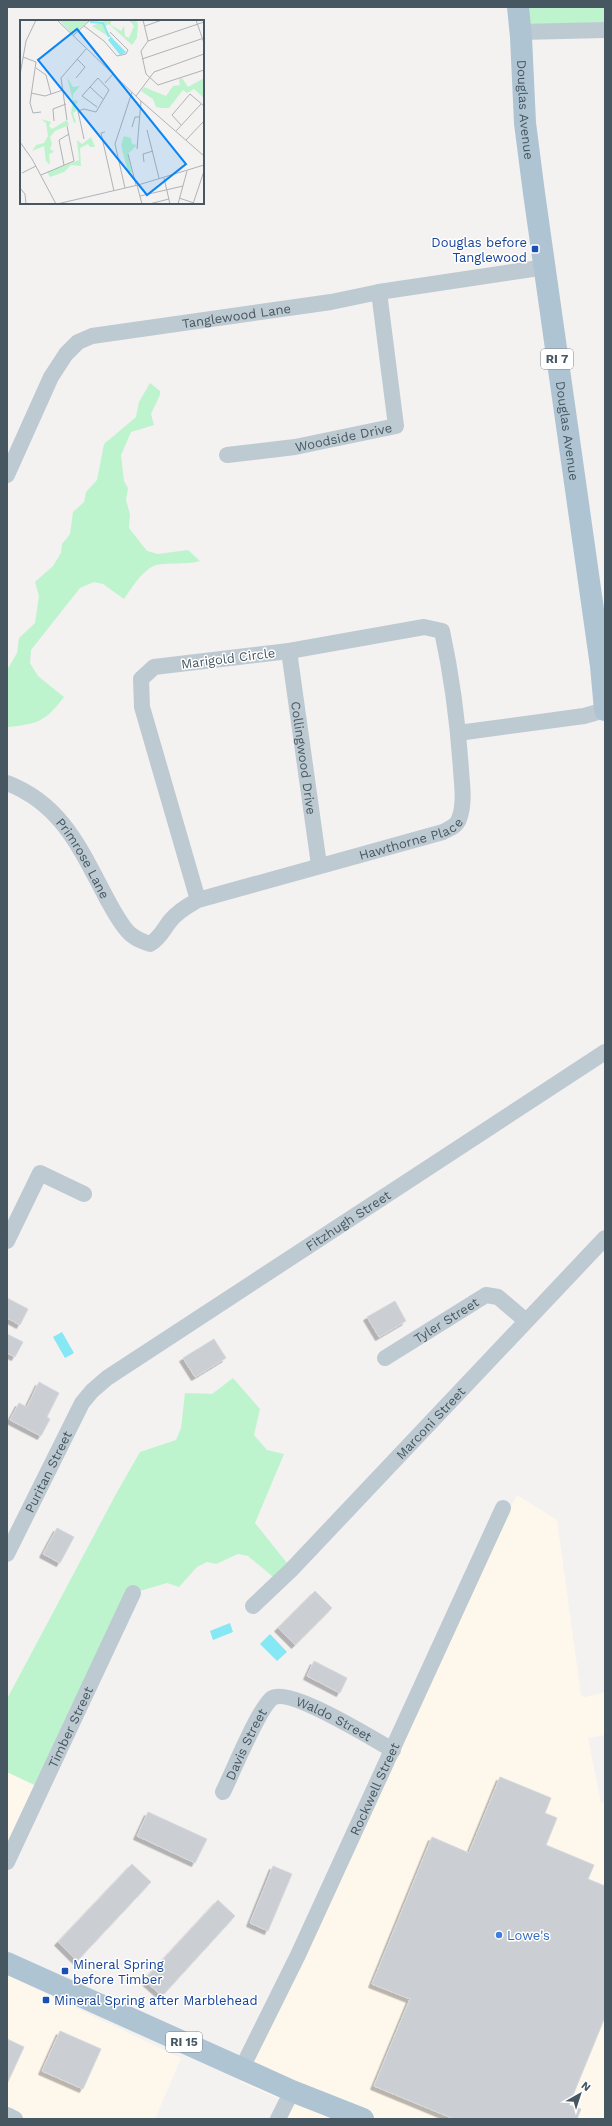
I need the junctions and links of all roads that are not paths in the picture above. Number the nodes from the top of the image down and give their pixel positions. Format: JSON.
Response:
{"nodes":[{"id":1,"x":518,"y":7,"type":"edge"},
{"id":2,"x":605,"y":30,"type":"edge"},
{"id":3,"x":521,"y":32,"type":"junction"},
{"id":4,"x":546,"y":267,"type":"junction"},
{"id":5,"x":379,"y":292,"type":"junction"},
{"id":6,"x":227,"y":455,"type":"dead end"},
{"id":7,"x":8,"y":471,"type":"edge"},
{"id":8,"x":289,"y":651,"type":"junction"},
{"id":9,"x":605,"y":710,"type":"edge"},
{"id":10,"x":458,"y":733,"type":"junction"},
{"id":11,"x":7,"y":783,"type":"edge"},
{"id":12,"x":319,"y":865,"type":"junction"},
{"id":13,"x":198,"y":900,"type":"junction"},
{"id":14,"x":150,"y":944,"type":"joint"},
{"id":15,"x":605,"y":1052,"type":"edge"},
{"id":16,"x":84,"y":1194,"type":"dead end"},
{"id":17,"x":605,"y":1238,"type":"edge"},
{"id":18,"x":7,"y":1241,"type":"edge"},
{"id":19,"x":525,"y":1320,"type":"junction"},
{"id":20,"x":385,"y":1358,"type":"dead end"},
{"id":21,"x":92,"y":1391,"type":"joint"},
{"id":22,"x":503,"y":1508,"type":"dead end"},
{"id":23,"x":7,"y":1554,"type":"edge"},
{"id":24,"x":133,"y":1593,"type":"dead end"},
{"id":25,"x":253,"y":1606,"type":"dead end"},
{"id":26,"x":272,"y":1699,"type":"joint"},
{"id":27,"x":393,"y":1750,"type":"junction"},
{"id":28,"x":223,"y":1792,"type":"dead end"},
{"id":29,"x":7,"y":1862,"type":"edge"},
{"id":30,"x":7,"y":1963,"type":"edge"},
{"id":31,"x":242,"y":2068,"type":"junction"},
{"id":32,"x":292,"y":2091,"type":"junction"},
{"id":33,"x":7,"y":2115,"type":"edge"},
{"id":34,"x":15,"y":2119,"type":"edge"},
{"id":35,"x":278,"y":2119,"type":"edge"},
{"id":36,"x":363,"y":2119,"type":"edge"}],
"edges":[{"from":1,"to":3,"type":"main road","name":"Douglas Avenue","number":"RI 7"},
{"from":2,"to":3,"type":"street"},
{"from":3,"to":4,"type":"main road","name":"Douglas Avenue","number":"RI 7"},
{"from":4,"to":5,"type":"street","name":"Tanglewood Lane"},
{"from":4,"to":9,"type":"main road","name":"Douglas Avenue","number":"RI 7"},
{"from":5,"to":6,"type":"street","name":"Woodside Drive"},
{"from":5,"to":7,"type":"street","name":"Tanglewood Lane"},
{"from":8,"to":10,"type":"street","name":"Marigold Circle"},
{"from":8,"to":12,"type":"street","name":"Collingwood Drive"},
{"from":8,"to":13,"type":"street","name":"Marigold Circle"},
{"from":9,"to":10,"type":"street"},
{"from":10,"to":12,"type":"street","name":"Hawthorne Place"},
{"from":11,"to":14,"type":"street","name":"Primrose Lane"},
{"from":12,"to":13,"type":"street","name":"Hawthorne Place"},
{"from":13,"to":14,"type":"street","name":"Hawthorne Place"},
{"from":15,"to":21,"type":"street","name":"Fitzhugh Street"},
{"from":16,"to":18,"type":"street"},
{"from":17,"to":19,"type":"street","name":"Marconi Street"},
{"from":19,"to":20,"type":"street","name":"Tyler Street"},
{"from":19,"to":25,"type":"street","name":"Marconi Street"},
{"from":21,"to":23,"type":"street","name":"Puritan Street"},
{"from":22,"to":27,"type":"street","name":"Rockwell Street"},
{"from":24,"to":29,"type":"street","name":"Timber Street"},
{"from":26,"to":27,"type":"street","name":"Waldo Street"},
{"from":26,"to":28,"type":"street","name":"Davis Street"},
{"from":27,"to":31,"type":"street","name":"Rockwell Street"},
{"from":30,"to":31,"type":"main road","number":"RI 15"},
{"from":31,"to":32,"type":"main road","number":"RI 15"},
{"from":32,"to":35,"type":"street"},
{"from":32,"to":36,"type":"main road","number":"RI 15"},
{"from":33,"to":34,"type":"street"}]}
